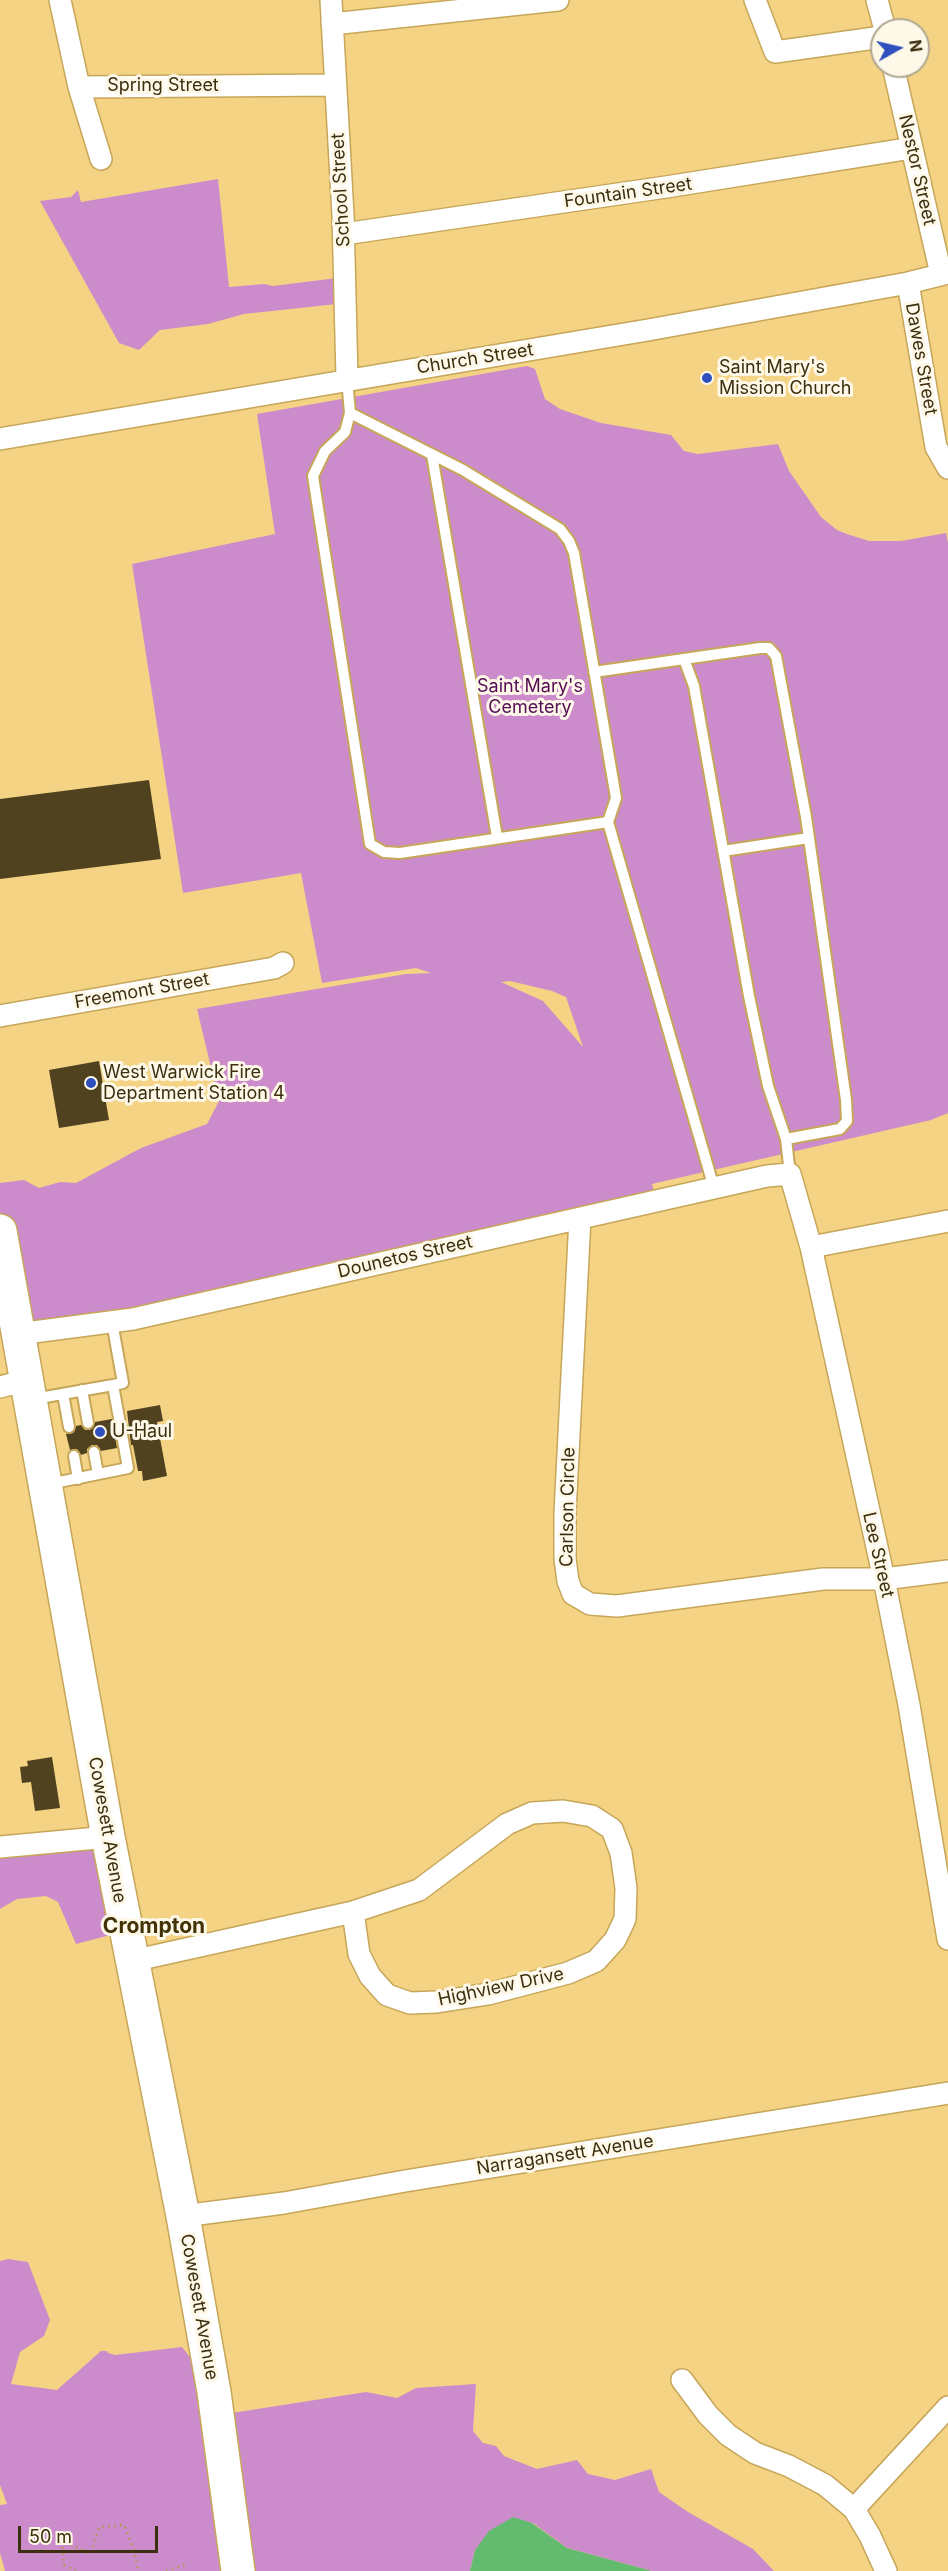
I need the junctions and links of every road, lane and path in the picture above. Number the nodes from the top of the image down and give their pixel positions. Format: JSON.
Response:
{"nodes":[{"id":1,"x":60,"y":0,"type":"edge"},
{"id":2,"x":331,"y":0,"type":"edge"},
{"id":3,"x":558,"y":0,"type":"edge"},
{"id":4,"x":755,"y":0,"type":"edge"},
{"id":5,"x":878,"y":0,"type":"edge"},
{"id":6,"x":882,"y":18,"type":"edge"},
{"id":7,"x":332,"y":24,"type":"junction"},
{"id":8,"x":870,"y":39,"type":"edge"},
{"id":9,"x":896,"y":78,"type":"edge"},
{"id":10,"x":335,"y":85,"type":"junction"},
{"id":11,"x":79,"y":87,"type":"junction"},
{"id":12,"x":912,"y":148,"type":"junction"},
{"id":13,"x":101,"y":159,"type":"dead end"},
{"id":14,"x":344,"y":234,"type":"junction"},
{"id":15,"x":944,"y":274,"type":"edge"},
{"id":16,"x":908,"y":283,"type":"junction"},
{"id":17,"x":347,"y":380,"type":"junction"},
{"id":18,"x":350,"y":413,"type":"junction"},
{"id":19,"x":0,"y":439,"type":"edge"},
{"id":20,"x":432,"y":455,"type":"junction"},
{"id":21,"x":948,"y":468,"type":"edge"},
{"id":22,"x":684,"y":659,"type":"junction"},
{"id":23,"x":594,"y":672,"type":"junction"},
{"id":24,"x":608,"y":822,"type":"junction"},
{"id":25,"x":496,"y":837,"type":"junction"},
{"id":26,"x":809,"y":838,"type":"junction"},
{"id":27,"x":723,"y":851,"type":"junction"},
{"id":28,"x":283,"y":963,"type":"dead end"},
{"id":29,"x":0,"y":1016,"type":"edge"},
{"id":30,"x":786,"y":1139,"type":"junction"},
{"id":31,"x":790,"y":1174,"type":"junction"},
{"id":32,"x":714,"y":1188,"type":"junction"},
{"id":33,"x":580,"y":1218,"type":"junction"},
{"id":34,"x":948,"y":1221,"type":"edge"},
{"id":35,"x":0,"y":1231,"type":"edge"},
{"id":36,"x":811,"y":1247,"type":"junction"},
{"id":37,"x":112,"y":1322,"type":"junction"},
{"id":38,"x":18,"y":1334,"type":"junction"},
{"id":39,"x":112,"y":1384,"type":"junction"},
{"id":40,"x":19,"y":1389,"type":"edge"},
{"id":41,"x":82,"y":1390,"type":"junction"},
{"id":42,"x":63,"y":1394,"type":"junction"},
{"id":43,"x":88,"y":1423,"type":"dead end"},
{"id":44,"x":69,"y":1427,"type":"dead end"},
{"id":45,"x":94,"y":1452,"type":"dead end"},
{"id":46,"x":74,"y":1456,"type":"dead end"},
{"id":47,"x":98,"y":1474,"type":"junction"},
{"id":48,"x":78,"y":1479,"type":"junction"},
{"id":49,"x":45,"y":1485,"type":"junction"},
{"id":50,"x":948,"y":1571,"type":"edge"},
{"id":51,"x":884,"y":1579,"type":"junction"},
{"id":52,"x":108,"y":1837,"type":"junction"},
{"id":53,"x":0,"y":1847,"type":"edge"},
{"id":54,"x":353,"y":1912,"type":"junction"},
{"id":55,"x":948,"y":1939,"type":"edge"},
{"id":56,"x":132,"y":1961,"type":"junction"},
{"id":57,"x":948,"y":2093,"type":"edge"},
{"id":58,"x":183,"y":2216,"type":"junction"},
{"id":59,"x":682,"y":2380,"type":"dead end"},
{"id":60,"x":948,"y":2407,"type":"edge"},
{"id":61,"x":854,"y":2509,"type":"junction"},
{"id":62,"x":187,"y":2564,"type":"dead end"},
{"id":63,"x":76,"y":2571,"type":"edge"},
{"id":64,"x":138,"y":2571,"type":"edge"},
{"id":65,"x":166,"y":2571,"type":"edge"},
{"id":66,"x":238,"y":2571,"type":"edge"},
{"id":67,"x":885,"y":2571,"type":"edge"}],
"edges":[{"from":1,"to":11,"type":"street"},
{"from":2,"to":7,"type":"street","name":"School Street"},
{"from":3,"to":7,"type":"street"},
{"from":4,"to":8,"type":"street"},
{"from":5,"to":6,"type":"street"},
{"from":7,"to":10,"type":"street","name":"School Street"},
{"from":9,"to":12,"type":"street","name":"Nestor Street"},
{"from":10,"to":11,"type":"street","name":"Spring Street"},
{"from":10,"to":14,"type":"street","name":"School Street"},
{"from":11,"to":13,"type":"street"},
{"from":12,"to":14,"type":"street","name":"Fountain Street"},
{"from":12,"to":15,"type":"street","name":"Nestor Street"},
{"from":14,"to":17,"type":"street","name":"School Street"},
{"from":15,"to":16,"type":"street","name":"Church Street"},
{"from":16,"to":17,"type":"street","name":"Church Street"},
{"from":16,"to":21,"type":"street","name":"Dawes Street"},
{"from":17,"to":18,"type":"lane"},
{"from":17,"to":19,"type":"street","name":"Church Street"},
{"from":18,"to":20,"type":"lane"},
{"from":18,"to":25,"type":"lane"},
{"from":20,"to":23,"type":"lane"},
{"from":20,"to":25,"type":"lane"},
{"from":22,"to":23,"type":"lane"},
{"from":22,"to":26,"type":"lane"},
{"from":22,"to":27,"type":"lane"},
{"from":23,"to":24,"type":"lane"},
{"from":24,"to":25,"type":"lane"},
{"from":24,"to":32,"type":"lane"},
{"from":26,"to":27,"type":"lane"},
{"from":26,"to":30,"type":"lane"},
{"from":27,"to":30,"type":"lane"},
{"from":28,"to":29,"type":"street","name":"Freemont Street"},
{"from":30,"to":31,"type":"lane"},
{"from":31,"to":32,"type":"street","name":"Dounetos Street"},
{"from":31,"to":36,"type":"street","name":"Lee Street"},
{"from":32,"to":33,"type":"street","name":"Dounetos Street"},
{"from":33,"to":37,"type":"street","name":"Dounetos Street"},
{"from":33,"to":51,"type":"street","name":"Carlson Circle"},
{"from":34,"to":36,"type":"street"},
{"from":35,"to":38,"type":"main road","name":"Cowesett Avenue"},
{"from":36,"to":51,"type":"street","name":"Lee Street"},
{"from":37,"to":38,"type":"street","name":"Dounetos Street"},
{"from":37,"to":39,"type":"lane"},
{"from":38,"to":40,"type":"main road","name":"Cowesett Avenue"},
{"from":39,"to":41,"type":"lane"},
{"from":39,"to":47,"type":"lane"},
{"from":40,"to":42,"type":"lane"},
{"from":40,"to":49,"type":"main road","name":"Cowesett Avenue"},
{"from":41,"to":42,"type":"lane"},
{"from":41,"to":43,"type":"lane"},
{"from":42,"to":44,"type":"lane"},
{"from":45,"to":47,"type":"lane"},
{"from":46,"to":48,"type":"lane"},
{"from":47,"to":48,"type":"lane"},
{"from":48,"to":49,"type":"lane"},
{"from":49,"to":52,"type":"main road","name":"Cowesett Avenue"},
{"from":50,"to":51,"type":"street","name":"Carlson Circle"},
{"from":51,"to":55,"type":"street","name":"Lee Street"},
{"from":52,"to":53,"type":"street"},
{"from":52,"to":56,"type":"main road","name":"Cowesett Avenue"},
{"from":54,"to":54,"type":"street","name":"Highview Drive"},
{"from":54,"to":56,"type":"street","name":"Highview Drive"},
{"from":56,"to":58,"type":"main road","name":"Cowesett Avenue"},
{"from":57,"to":58,"type":"street","name":"Narragansett Avenue"},
{"from":58,"to":66,"type":"main road","name":"Cowesett Avenue"},
{"from":59,"to":61,"type":"street"},
{"from":60,"to":61,"type":"street"},
{"from":61,"to":67,"type":"street"},
{"from":62,"to":65,"type":"path"},
{"from":63,"to":64,"type":"path"}]}
